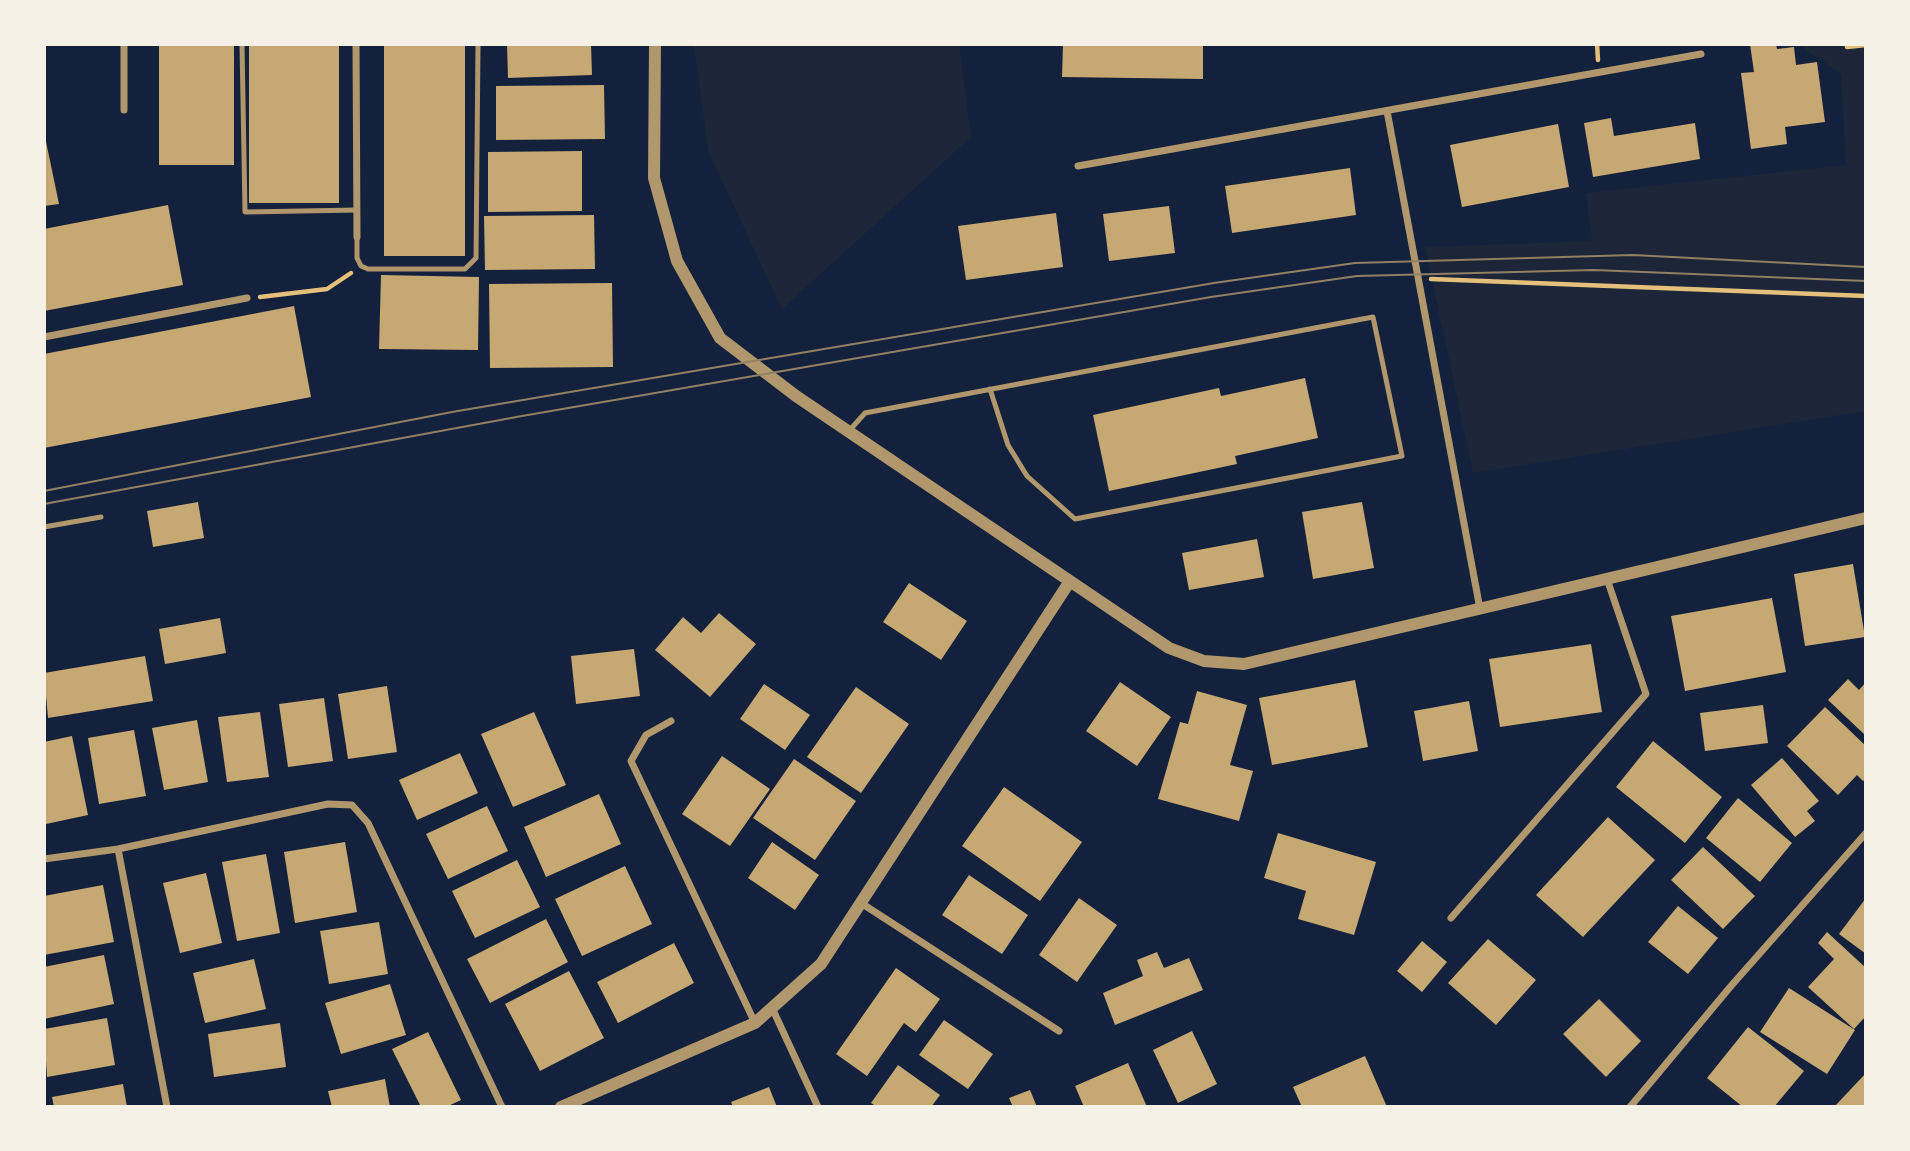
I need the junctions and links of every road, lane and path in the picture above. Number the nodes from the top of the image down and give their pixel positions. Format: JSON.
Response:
{"nodes":[{"id":1,"x":124,"y":44,"type":"edge"},
{"id":2,"x":242,"y":44,"type":"edge"},
{"id":3,"x":356,"y":44,"type":"edge"},
{"id":4,"x":478,"y":44,"type":"edge"},
{"id":5,"x":655,"y":44,"type":"edge"},
{"id":6,"x":1847,"y":44,"type":"edge"},
{"id":7,"x":1866,"y":45,"type":"edge"},
{"id":8,"x":1701,"y":54,"type":"dead end"},
{"id":9,"x":124,"y":110,"type":"dead end"},
{"id":10,"x":1387,"y":111,"type":"junction"},
{"id":11,"x":1078,"y":166,"type":"dead end"},
{"id":12,"x":357,"y":210,"type":"junction"},
{"id":13,"x":357,"y":237,"type":"joint"},
{"id":14,"x":360,"y":266,"type":"junction"},
{"id":15,"x":1420,"y":279,"type":"junction"},
{"id":16,"x":1866,"y":296,"type":"edge"},
{"id":17,"x":247,"y":299,"type":"joint"},
{"id":18,"x":44,"y":337,"type":"edge"},
{"id":19,"x":990,"y":389,"type":"junction"},
{"id":20,"x":849,"y":431,"type":"junction"},
{"id":21,"x":101,"y":517,"type":"dead end"},
{"id":22,"x":1866,"y":518,"type":"edge"},
{"id":23,"x":44,"y":527,"type":"edge"},
{"id":24,"x":1607,"y":579,"type":"junction"},
{"id":25,"x":1070,"y":581,"type":"junction"},
{"id":26,"x":1480,"y":609,"type":"junction"},
{"id":27,"x":670,"y":721,"type":"dead end"},
{"id":28,"x":1866,"y":833,"type":"edge"},
{"id":29,"x":118,"y":849,"type":"junction"},
{"id":30,"x":44,"y":859,"type":"edge"},
{"id":31,"x":862,"y":903,"type":"junction"},
{"id":32,"x":1451,"y":918,"type":"dead end"},
{"id":33,"x":773,"y":1010,"type":"junction"},
{"id":34,"x":755,"y":1023,"type":"junction"},
{"id":35,"x":1059,"y":1031,"type":"dead end"},
{"id":36,"x":167,"y":1107,"type":"edge"},
{"id":37,"x":502,"y":1107,"type":"edge"},
{"id":38,"x":561,"y":1107,"type":"edge"},
{"id":39,"x":818,"y":1107,"type":"edge"},
{"id":40,"x":1630,"y":1107,"type":"edge"}],
"edges":[{"from":1,"to":9,"type":"street"},
{"from":2,"to":12,"type":"lane"},
{"from":3,"to":12,"type":"street"},
{"from":4,"to":14,"type":"lane"},
{"from":5,"to":20,"type":"street"},
{"from":6,"to":7,"type":"path"},
{"from":8,"to":10,"type":"street"},
{"from":10,"to":11,"type":"street"},
{"from":10,"to":15,"type":"street"},
{"from":12,"to":13,"type":"street"},
{"from":13,"to":14,"type":"lane"},
{"from":14,"to":17,"type":"path"},
{"from":15,"to":16,"type":"path"},
{"from":15,"to":26,"type":"street"},
{"from":17,"to":18,"type":"street"},
{"from":19,"to":19,"type":"lane"},
{"from":19,"to":20,"type":"lane"},
{"from":20,"to":25,"type":"street"},
{"from":21,"to":23,"type":"lane"},
{"from":22,"to":24,"type":"street"},
{"from":24,"to":26,"type":"street"},
{"from":24,"to":32,"type":"street"},
{"from":25,"to":26,"type":"street"},
{"from":25,"to":31,"type":"street"},
{"from":27,"to":34,"type":"street"},
{"from":28,"to":40,"type":"street"},
{"from":29,"to":30,"type":"street"},
{"from":29,"to":36,"type":"street"},
{"from":29,"to":37,"type":"street"},
{"from":31,"to":33,"type":"street"},
{"from":31,"to":35,"type":"street"},
{"from":33,"to":34,"type":"street"},
{"from":33,"to":39,"type":"street"},
{"from":34,"to":38,"type":"street"}]}
